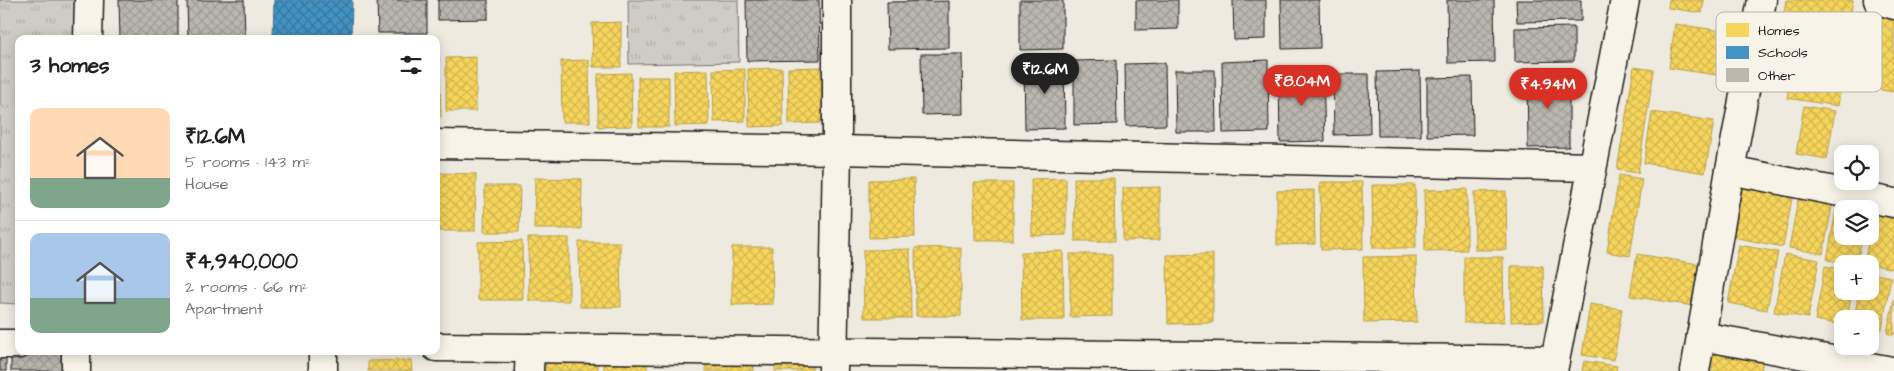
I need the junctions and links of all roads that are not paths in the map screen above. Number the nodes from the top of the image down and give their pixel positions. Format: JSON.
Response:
{"nodes":[{"id":1,"x":89,"y":0,"type":"edge"},
{"id":2,"x":837,"y":0,"type":"edge"},
{"id":3,"x":1625,"y":0,"type":"edge"},
{"id":4,"x":1878,"y":0,"type":"edge"},
{"id":5,"x":1894,"y":5,"type":"edge"},
{"id":6,"x":88,"y":35,"type":"edge"},
{"id":7,"x":1745,"y":92,"type":"edge"},
{"id":8,"x":440,"y":144,"type":"edge"},
{"id":9,"x":837,"y":150,"type":"junction"},
{"id":10,"x":1592,"y":167,"type":"junction"},
{"id":11,"x":1730,"y":170,"type":"junction"},
{"id":12,"x":1894,"y":204,"type":"edge"},
{"id":13,"x":1701,"y":336,"type":"junction"},
{"id":14,"x":0,"y":344,"type":"edge"},
{"id":15,"x":15,"y":344,"type":"edge"},
{"id":16,"x":440,"y":348,"type":"edge"},
{"id":17,"x":76,"y":355,"type":"edge"},
{"id":18,"x":323,"y":355,"type":"edge"},
{"id":19,"x":529,"y":360,"type":"edge"},
{"id":20,"x":668,"y":360,"type":"edge"},
{"id":21,"x":833,"y":361,"type":"edge"},
{"id":22,"x":1002,"y":362,"type":"edge"},
{"id":23,"x":1162,"y":363,"type":"edge"},
{"id":24,"x":1382,"y":365,"type":"edge"},
{"id":25,"x":1554,"y":366,"type":"edge"},
{"id":26,"x":1865,"y":368,"type":"edge"},
{"id":27,"x":76,"y":371,"type":"edge"},
{"id":28,"x":323,"y":371,"type":"edge"},
{"id":29,"x":1695,"y":371,"type":"edge"},
{"id":30,"x":1892,"y":371,"type":"edge"}],
"edges":[{"from":1,"to":6,"type":"street"},
{"from":2,"to":9,"type":"street"},
{"from":3,"to":10,"type":"street"},
{"from":4,"to":5,"type":"street"},
{"from":7,"to":11,"type":"street"},
{"from":8,"to":9,"type":"street"},
{"from":9,"to":10,"type":"street"},
{"from":9,"to":21,"type":"street"},
{"from":10,"to":25,"type":"street"},
{"from":11,"to":12,"type":"street"},
{"from":11,"to":13,"type":"street"},
{"from":13,"to":26,"type":"street"},
{"from":13,"to":29,"type":"street"},
{"from":14,"to":15,"type":"street"},
{"from":16,"to":19,"type":"street"},
{"from":17,"to":27,"type":"street"},
{"from":18,"to":28,"type":"street"},
{"from":19,"to":20,"type":"street"},
{"from":20,"to":21,"type":"street"},
{"from":21,"to":22,"type":"street"},
{"from":22,"to":23,"type":"street"},
{"from":23,"to":24,"type":"street"},
{"from":24,"to":25,"type":"street"},
{"from":26,"to":30,"type":"street"}]}
